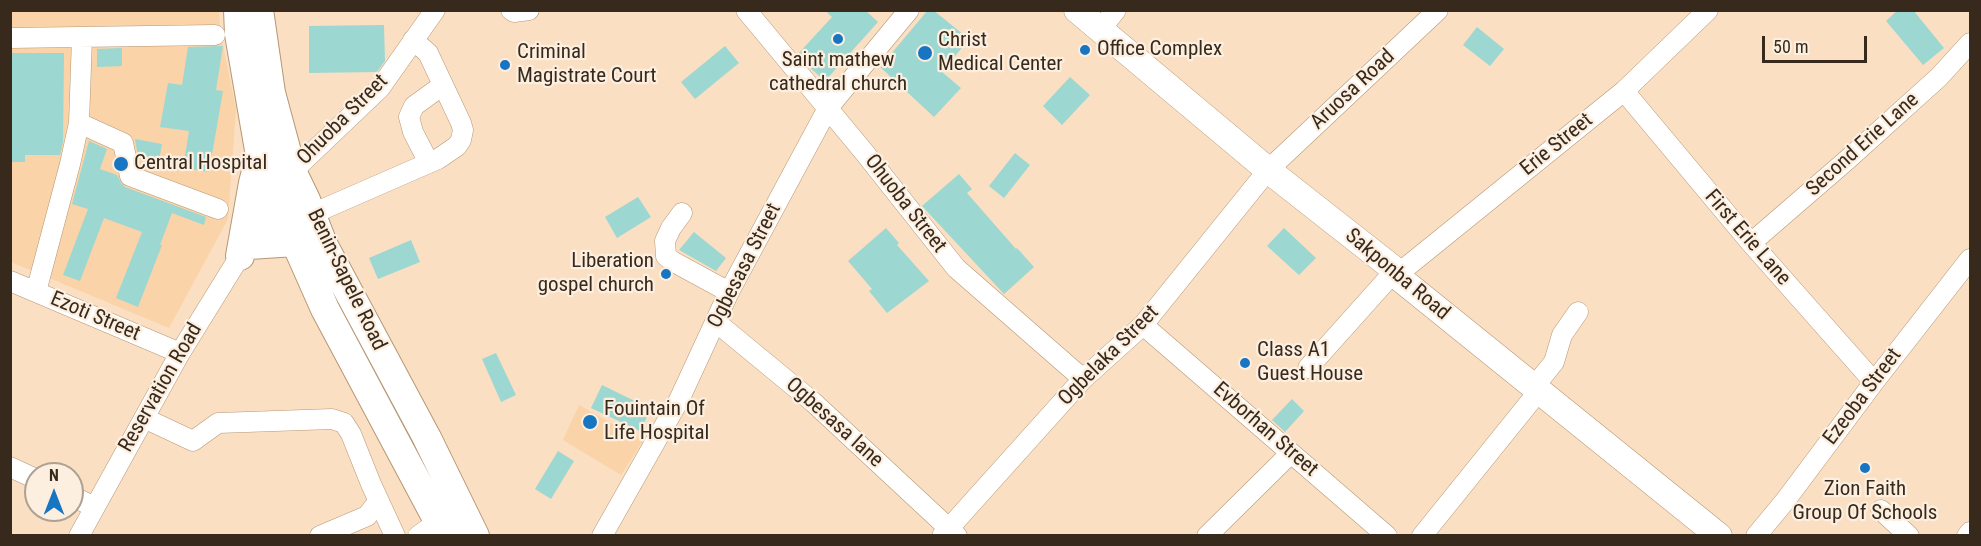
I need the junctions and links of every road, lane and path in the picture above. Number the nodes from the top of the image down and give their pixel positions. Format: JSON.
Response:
{"nodes":[{"id":1,"x":238,"y":10,"type":"edge"},
{"id":2,"x":259,"y":10,"type":"edge"},
{"id":3,"x":435,"y":10,"type":"edge"},
{"id":4,"x":511,"y":10,"type":"edge"},
{"id":5,"x":529,"y":10,"type":"edge"},
{"id":6,"x":746,"y":10,"type":"edge"},
{"id":7,"x":909,"y":10,"type":"edge"},
{"id":8,"x":1077,"y":10,"type":"edge"},
{"id":9,"x":1438,"y":10,"type":"edge"},
{"id":10,"x":1708,"y":10,"type":"edge"},
{"id":11,"x":1108,"y":20,"type":"edge"},
{"id":12,"x":215,"y":35,"type":"dead end"},
{"id":13,"x":10,"y":38,"type":"edge"},
{"id":14,"x":82,"y":38,"type":"junction"},
{"id":15,"x":413,"y":40,"type":"junction"},
{"id":16,"x":1971,"y":43,"type":"edge"},
{"id":17,"x":443,"y":85,"type":"junction"},
{"id":18,"x":1623,"y":91,"type":"junction"},
{"id":19,"x":828,"y":108,"type":"junction"},
{"id":20,"x":79,"y":123,"type":"junction"},
{"id":21,"x":260,"y":156,"type":"junction"},
{"id":22,"x":429,"y":163,"type":"junction"},
{"id":23,"x":1268,"y":170,"type":"junction"},
{"id":24,"x":284,"y":180,"type":"junction"},
{"id":25,"x":219,"y":209,"type":"dead end"},
{"id":26,"x":682,"y":213,"type":"dead end"},
{"id":27,"x":300,"y":218,"type":"junction"},
{"id":28,"x":1751,"y":243,"type":"junction"},
{"id":29,"x":244,"y":250,"type":"junction"},
{"id":30,"x":1971,"y":259,"type":"edge"},
{"id":31,"x":1396,"y":273,"type":"junction"},
{"id":32,"x":10,"y":281,"type":"edge"},
{"id":33,"x":36,"y":292,"type":"junction"},
{"id":34,"x":729,"y":292,"type":"junction"},
{"id":35,"x":1578,"y":312,"type":"dead end"},
{"id":36,"x":716,"y":322,"type":"junction"},
{"id":37,"x":1143,"y":325,"type":"junction"},
{"id":38,"x":180,"y":353,"type":"junction"},
{"id":39,"x":1308,"y":368,"type":"dead end"},
{"id":40,"x":1083,"y":379,"type":"junction"},
{"id":41,"x":1874,"y":382,"type":"junction"},
{"id":42,"x":1535,"y":390,"type":"junction"},
{"id":43,"x":144,"y":418,"type":"junction"},
{"id":44,"x":1291,"y":453,"type":"junction"},
{"id":45,"x":10,"y":467,"type":"edge"},
{"id":46,"x":24,"y":473,"type":"edge"},
{"id":47,"x":84,"y":502,"type":"edge"},
{"id":48,"x":380,"y":504,"type":"junction"},
{"id":49,"x":94,"y":507,"type":"junction"},
{"id":50,"x":1881,"y":510,"type":"dead end"},
{"id":51,"x":434,"y":531,"type":"edge"},
{"id":52,"x":950,"y":533,"type":"edge"},
{"id":53,"x":79,"y":536,"type":"edge"},
{"id":54,"x":320,"y":536,"type":"edge"},
{"id":55,"x":395,"y":536,"type":"edge"},
{"id":56,"x":475,"y":536,"type":"edge"},
{"id":57,"x":602,"y":536,"type":"edge"},
{"id":58,"x":1207,"y":536,"type":"edge"},
{"id":59,"x":1387,"y":536,"type":"edge"},
{"id":60,"x":1422,"y":536,"type":"edge"},
{"id":61,"x":1719,"y":536,"type":"edge"},
{"id":62,"x":1756,"y":536,"type":"edge"},
{"id":63,"x":1909,"y":536,"type":"edge"}],
"edges":[{"from":1,"to":21,"type":"highway","name":"Benin-Sapele Road"},
{"from":2,"to":24,"type":"highway","name":"Benin-Sapele Road"},
{"from":3,"to":15,"type":"street","name":"Ohuoba Street"},
{"from":4,"to":5,"type":"street"},
{"from":6,"to":19,"type":"street","name":"Ohuoba Street"},
{"from":7,"to":19,"type":"street","name":"Ogbesasa Street"},
{"from":8,"to":11,"type":"main road","name":"Sakponba Road"},
{"from":9,"to":23,"type":"street","name":"Aruosa Road"},
{"from":10,"to":18,"type":"street","name":"Erie Street"},
{"from":11,"to":23,"type":"main road","name":"Sakponba Road"},
{"from":12,"to":14,"type":"street"},
{"from":13,"to":14,"type":"street"},
{"from":14,"to":20,"type":"street"},
{"from":15,"to":17,"type":"street"},
{"from":15,"to":24,"type":"street","name":"Ohuoba Street"},
{"from":16,"to":28,"type":"street","name":"Second Erie Lane"},
{"from":17,"to":22,"type":"street"},
{"from":17,"to":22,"type":"street"},
{"from":18,"to":28,"type":"street","name":"First Erie Lane"},
{"from":18,"to":31,"type":"street","name":"Erie Street"},
{"from":19,"to":34,"type":"street","name":"Ogbesasa Street"},
{"from":19,"to":40,"type":"street","name":"Ohuoba Street"},
{"from":20,"to":25,"type":"street"},
{"from":20,"to":33,"type":"street"},
{"from":21,"to":24,"type":"highway","name":"Benin-Sapele Road"},
{"from":21,"to":29,"type":"highway"},
{"from":22,"to":27,"type":"street"},
{"from":23,"to":31,"type":"main road","name":"Sakponba Road"},
{"from":23,"to":37,"type":"street","name":"Ogbelaka Street"},
{"from":24,"to":27,"type":"highway","name":"Benin-Sapele Road"},
{"from":24,"to":29,"type":"street","name":"Reservation Road"},
{"from":26,"to":34,"type":"street"},
{"from":27,"to":29,"type":"highway"},
{"from":27,"to":51,"type":"highway","name":"Benin-Sapele Road"},
{"from":27,"to":56,"type":"highway","name":"Benin-Sapele Road"},
{"from":28,"to":41,"type":"street","name":"First Erie Lane"},
{"from":29,"to":38,"type":"street","name":"Reservation Road"},
{"from":30,"to":41,"type":"street","name":"Ezeoba Street"},
{"from":31,"to":39,"type":"street","name":"Erie Street"},
{"from":31,"to":42,"type":"main road","name":"Sakponba Road"},
{"from":32,"to":33,"type":"street","name":"Ezoti Street"},
{"from":33,"to":38,"type":"street","name":"Ezoti Street"},
{"from":34,"to":36,"type":"street","name":"Ogbesasa Street"},
{"from":35,"to":42,"type":"street"},
{"from":36,"to":52,"type":"street","name":"Ogbesasa lane"},
{"from":36,"to":57,"type":"street","name":"Ogbesasa Street"},
{"from":37,"to":40,"type":"street","name":"Ogbelaka Street"},
{"from":37,"to":44,"type":"street","name":"Evborhan Street"},
{"from":38,"to":43,"type":"street","name":"Reservation Road"},
{"from":40,"to":52,"type":"street","name":"Ogbelaka Street"},
{"from":41,"to":62,"type":"street","name":"Ezeoba Street"},
{"from":42,"to":60,"type":"street"},
{"from":42,"to":61,"type":"main road","name":"Sakponba Road"},
{"from":43,"to":48,"type":"street"},
{"from":43,"to":49,"type":"street","name":"Reservation Road"},
{"from":44,"to":58,"type":"street"},
{"from":44,"to":59,"type":"street","name":"Evborhan Street"},
{"from":45,"to":46,"type":"street"},
{"from":47,"to":49,"type":"street"},
{"from":48,"to":54,"type":"street"},
{"from":48,"to":55,"type":"street"},
{"from":49,"to":53,"type":"street","name":"Reservation Road"},
{"from":50,"to":63,"type":"street"}]}
